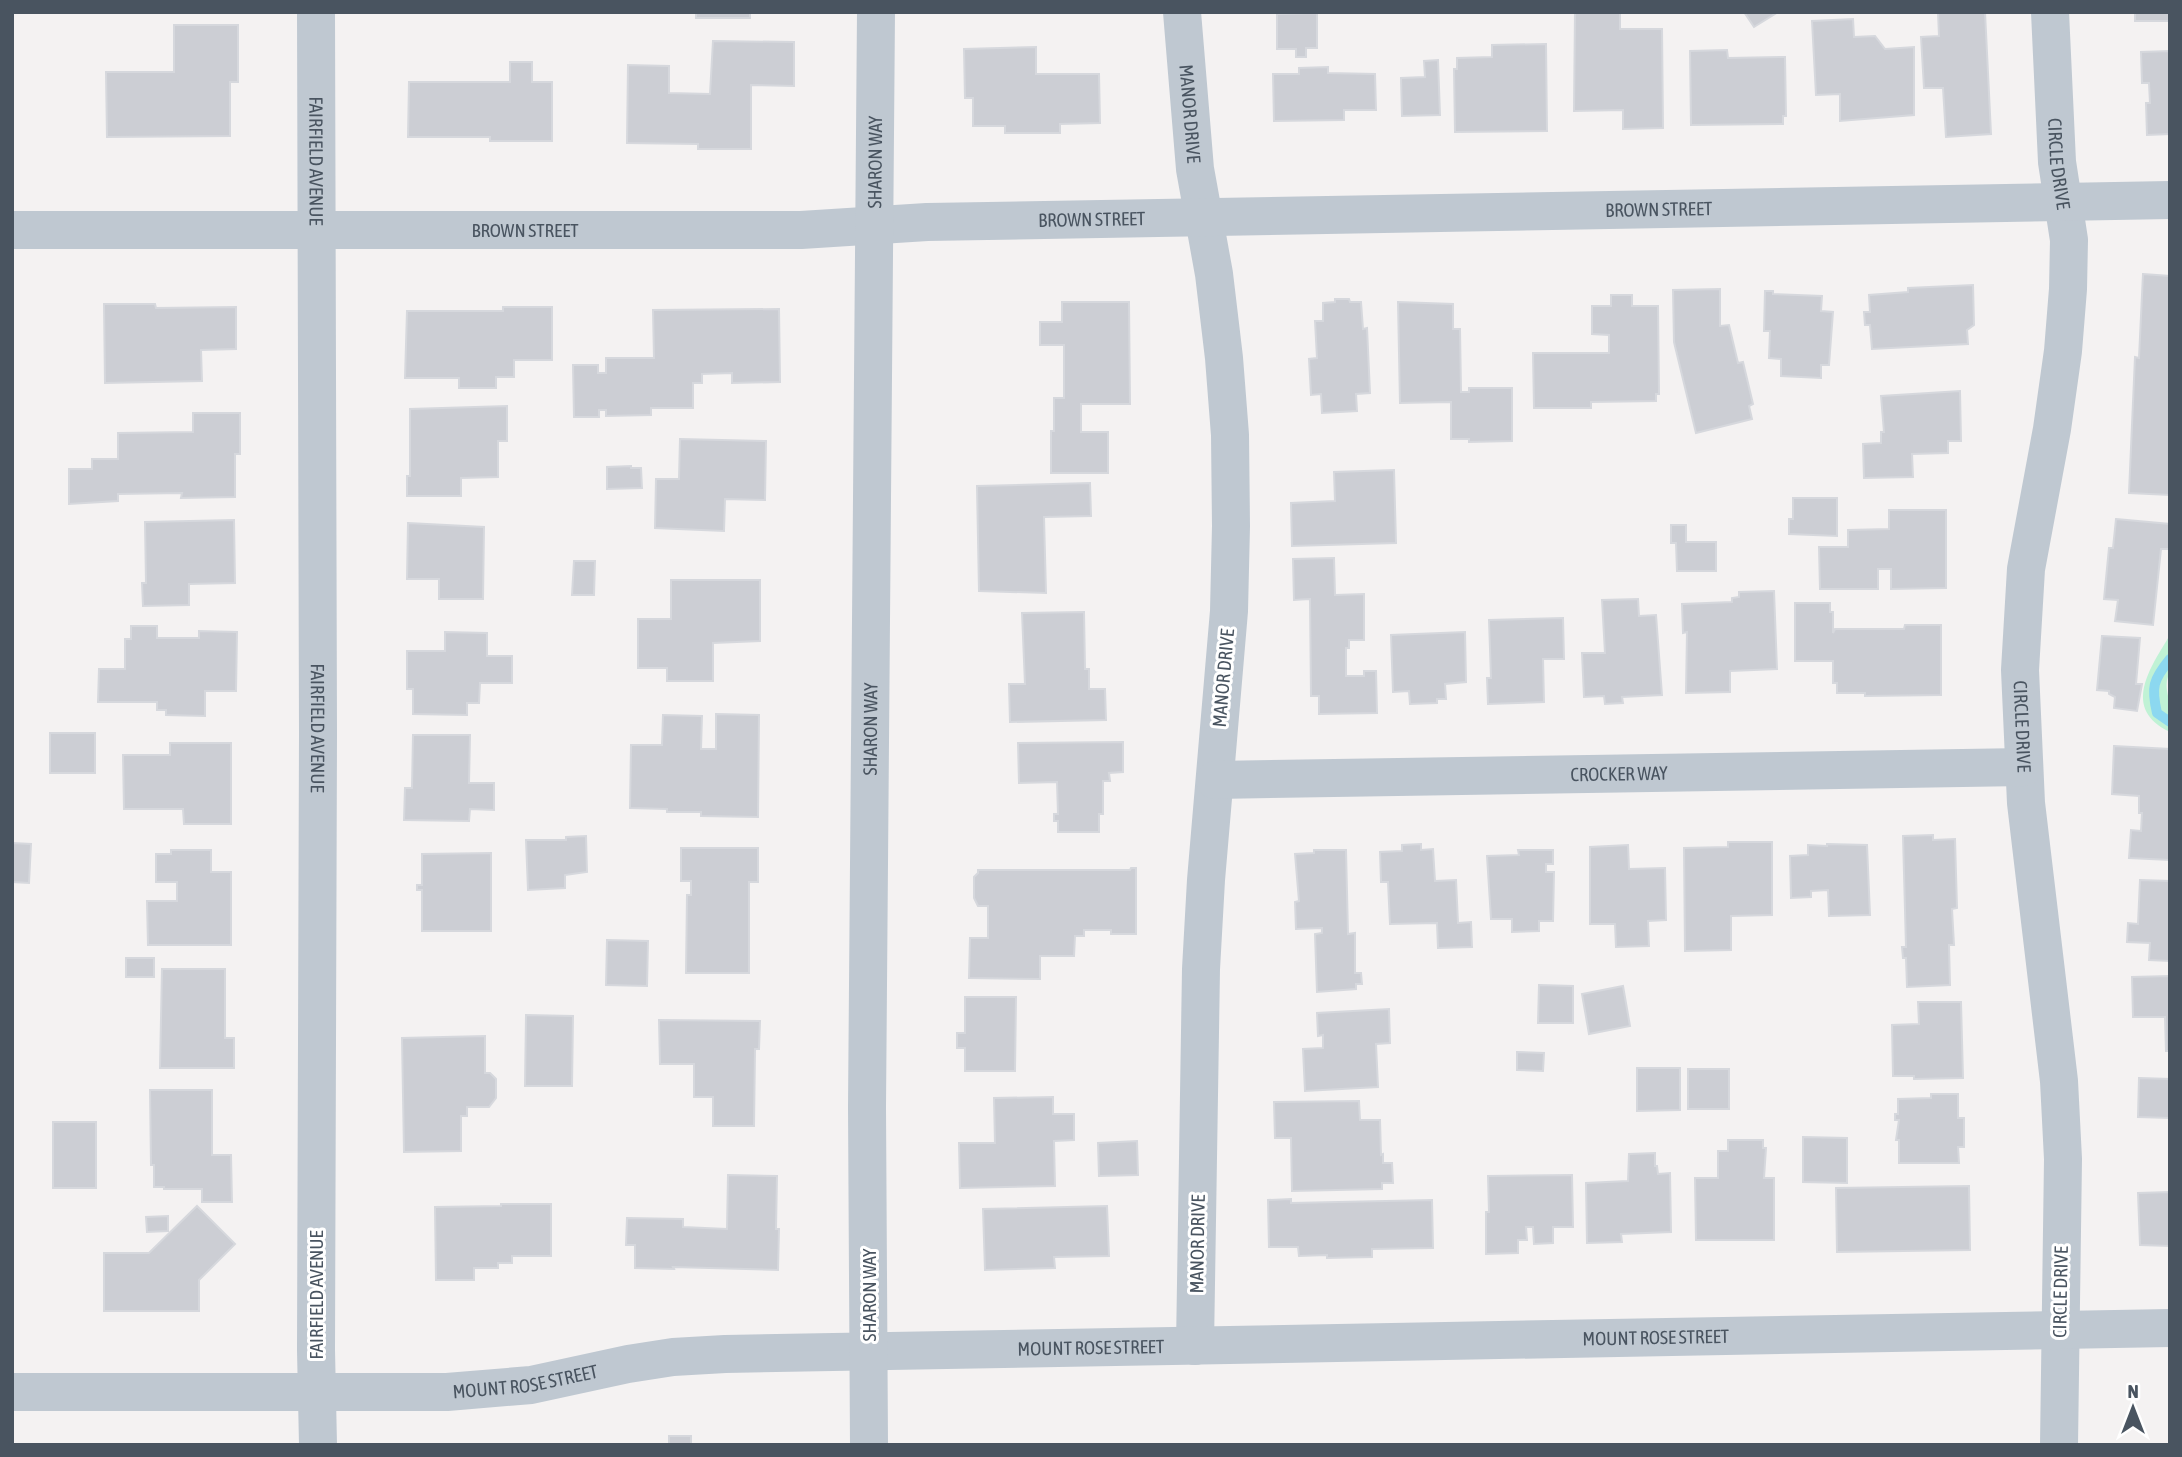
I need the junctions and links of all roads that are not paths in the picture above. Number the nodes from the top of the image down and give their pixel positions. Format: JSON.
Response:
{"nodes":[{"id":1,"x":316,"y":12,"type":"edge"},
{"id":2,"x":876,"y":12,"type":"edge"},
{"id":3,"x":1182,"y":12,"type":"edge"},
{"id":4,"x":2050,"y":12,"type":"edge"},
{"id":5,"x":2170,"y":200,"type":"edge"},
{"id":6,"x":2064,"y":202,"type":"junction"},
{"id":7,"x":1202,"y":217,"type":"junction"},
{"id":8,"x":875,"y":226,"type":"junction"},
{"id":9,"x":12,"y":229,"type":"edge"},
{"id":10,"x":317,"y":229,"type":"junction"},
{"id":11,"x":2024,"y":767,"type":"junction"},
{"id":12,"x":1215,"y":780,"type":"junction"},
{"id":13,"x":2170,"y":1328,"type":"edge"},
{"id":14,"x":2060,"y":1330,"type":"junction"},
{"id":15,"x":1195,"y":1346,"type":"junction"},
{"id":16,"x":869,"y":1350,"type":"junction"},
{"id":17,"x":12,"y":1392,"type":"edge"},
{"id":18,"x":316,"y":1392,"type":"junction"},
{"id":19,"x":318,"y":1445,"type":"edge"},
{"id":20,"x":869,"y":1445,"type":"edge"},
{"id":21,"x":2059,"y":1445,"type":"edge"}],
"edges":[{"from":1,"to":10,"type":"street","name":"FAIRFIELD AVENUE"},
{"from":2,"to":8,"type":"street","name":"SHARON WAY"},
{"from":3,"to":7,"type":"street","name":"MANOR DRIVE"},
{"from":4,"to":6,"type":"street","name":"CIRCLE DRIVE"},
{"from":5,"to":6,"type":"street","name":"BROWN STREET"},
{"from":6,"to":7,"type":"street","name":"BROWN STREET"},
{"from":6,"to":11,"type":"street","name":"CIRCLE DRIVE"},
{"from":7,"to":8,"type":"street","name":"BROWN STREET"},
{"from":7,"to":12,"type":"street","name":"MANOR DRIVE"},
{"from":8,"to":10,"type":"street","name":"BROWN STREET"},
{"from":8,"to":16,"type":"street","name":"SHARON WAY"},
{"from":9,"to":10,"type":"street","name":"BROWN STREET"},
{"from":10,"to":18,"type":"street","name":"FAIRFIELD AVENUE"},
{"from":11,"to":12,"type":"street","name":"CROCKER WAY"},
{"from":11,"to":14,"type":"street","name":"CIRCLE DRIVE"},
{"from":12,"to":15,"type":"street","name":"MANOR DRIVE"},
{"from":13,"to":14,"type":"street","name":"MOUNT ROSE STREET"},
{"from":14,"to":15,"type":"street","name":"MOUNT ROSE STREET"},
{"from":14,"to":21,"type":"street","name":"CIRCLE DRIVE"},
{"from":15,"to":16,"type":"street","name":"MOUNT ROSE STREET"},
{"from":16,"to":18,"type":"street","name":"MOUNT ROSE STREET"},
{"from":16,"to":20,"type":"street","name":"SHARON WAY"},
{"from":17,"to":18,"type":"street","name":"MOUNT ROSE STREET"},
{"from":18,"to":19,"type":"street","name":"FAIRFIELD AVENUE"}]}
